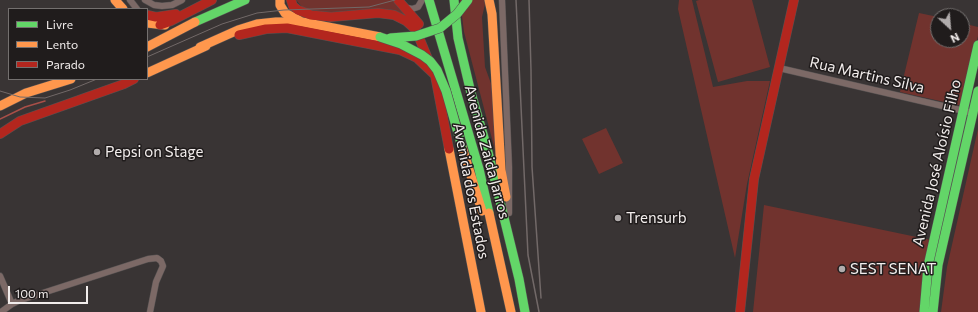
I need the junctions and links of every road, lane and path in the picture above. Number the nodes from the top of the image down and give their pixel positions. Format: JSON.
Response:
{"nodes":[{"id":1,"x":116,"y":0,"type":"edge"},
{"id":2,"x":130,"y":0,"type":"edge"},
{"id":3,"x":145,"y":0,"type":"edge"},
{"id":4,"x":182,"y":0,"type":"edge"},
{"id":5,"x":212,"y":0,"type":"edge"},
{"id":6,"x":226,"y":0,"type":"edge"},
{"id":7,"x":244,"y":0,"type":"edge"},
{"id":8,"x":280,"y":0,"type":"edge"},
{"id":9,"x":291,"y":0,"type":"edge"},
{"id":10,"x":422,"y":0,"type":"edge"},
{"id":11,"x":429,"y":0,"type":"edge"},
{"id":12,"x":454,"y":0,"type":"edge"},
{"id":13,"x":468,"y":0,"type":"edge"},
{"id":14,"x":489,"y":0,"type":"edge"},
{"id":15,"x":502,"y":0,"type":"edge"},
{"id":16,"x":794,"y":0,"type":"edge"},
{"id":17,"x":401,"y":2,"type":"edge"},
{"id":18,"x":122,"y":8,"type":"edge"},
{"id":19,"x":136,"y":8,"type":"edge"},
{"id":20,"x":196,"y":9,"type":"junction"},
{"id":21,"x":148,"y":16,"type":"edge"},
{"id":22,"x":148,"y":17,"type":"edge"},
{"id":23,"x":194,"y":22,"type":"junction"},
{"id":24,"x":302,"y":22,"type":"junction"},
{"id":25,"x":148,"y":23,"type":"edge"},
{"id":26,"x":160,"y":25,"type":"junction"},
{"id":27,"x":380,"y":37,"type":"junction"},
{"id":28,"x":978,"y":45,"type":"edge"},
{"id":29,"x":148,"y":46,"type":"edge"},
{"id":30,"x":200,"y":47,"type":"junction"},
{"id":31,"x":779,"y":68,"type":"junction"},
{"id":32,"x":148,"y":73,"type":"edge"},
{"id":33,"x":435,"y":75,"type":"junction"},
{"id":34,"x":68,"y":80,"type":"edge"},
{"id":35,"x":132,"y":80,"type":"edge"},
{"id":36,"x":978,"y":91,"type":"edge"},
{"id":37,"x":0,"y":106,"type":"edge"},
{"id":38,"x":963,"y":111,"type":"junction"},
{"id":39,"x":973,"y":113,"type":"junction"},
{"id":40,"x":0,"y":134,"type":"edge"},
{"id":41,"x":509,"y":213,"type":"junction"},
{"id":42,"x":503,"y":274,"type":"junction"},
{"id":43,"x":0,"y":276,"type":"edge"},
{"id":44,"x":519,"y":279,"type":"junction"},
{"id":45,"x":12,"y":304,"type":"junction"},
{"id":46,"x":0,"y":312,"type":"edge"},
{"id":47,"x":150,"y":312,"type":"edge"},
{"id":48,"x":481,"y":312,"type":"edge"},
{"id":49,"x":511,"y":312,"type":"edge"},
{"id":50,"x":525,"y":312,"type":"edge"},
{"id":51,"x":740,"y":312,"type":"edge"},
{"id":52,"x":924,"y":312,"type":"edge"},
{"id":53,"x":933,"y":312,"type":"edge"}],
"edges":[{"from":1,"to":18,"type":"main road"},
{"from":2,"to":19,"type":"street"},
{"from":3,"to":4,"type":"street"},
{"from":5,"to":20,"type":"main road"},
{"from":6,"to":23,"type":"main road"},
{"from":7,"to":23,"type":"main road"},
{"from":8,"to":24,"type":"main road"},
{"from":9,"to":33,"type":"main road"},
{"from":10,"to":17,"type":"street"},
{"from":11,"to":42,"type":"main road","name":"Avenida Zaida Jarros"},
{"from":12,"to":44,"type":"main road","name":"Avenida Zaida Jarros"},
{"from":13,"to":27,"type":"main road","bridge":true},
{"from":14,"to":41,"type":"main road"},
{"from":15,"to":41,"type":"street"},
{"from":16,"to":31,"type":"main road"},
{"from":17,"to":33,"type":"main road"},
{"from":20,"to":21,"type":"main road"},
{"from":20,"to":26,"type":"main road"},
{"from":22,"to":26,"type":"street"},
{"from":23,"to":26,"type":"main road"},
{"from":23,"to":29,"type":"main road"},
{"from":24,"to":27,"type":"main road"},
{"from":24,"to":30,"type":"main road"},
{"from":25,"to":26,"type":"main road"},
{"from":27,"to":42,"type":"main road","bridge":true},
{"from":28,"to":38,"type":"main road","name":"Avenida José Aloísio Filho"},
{"from":30,"to":32,"type":"main road"},
{"from":30,"to":33,"type":"main road"},
{"from":31,"to":38,"type":"street","name":"Rua Martins Silva"},
{"from":31,"to":51,"type":"main road"},
{"from":33,"to":48,"type":"main road","name":"Avenida dos Estados"},
{"from":34,"to":37,"type":"main road"},
{"from":35,"to":40,"type":"main road"},
{"from":36,"to":39,"type":"main road","name":"Avenida José Aloísio Filho"},
{"from":38,"to":39,"type":"street","name":"Rua Martins Silva"},
{"from":38,"to":52,"type":"main road","name":"Avenida José Aloísio Filho"},
{"from":39,"to":53,"type":"main road","name":"Avenida José Aloísio Filho"},
{"from":41,"to":44,"type":"main road"},
{"from":42,"to":49,"type":"main road","name":"Avenida Zaida Jarros"},
{"from":43,"to":45,"type":"street"},
{"from":44,"to":50,"type":"main road","name":"Avenida Zaida Jarros"},
{"from":45,"to":46,"type":"street"},
{"from":45,"to":47,"type":"street"}]}
